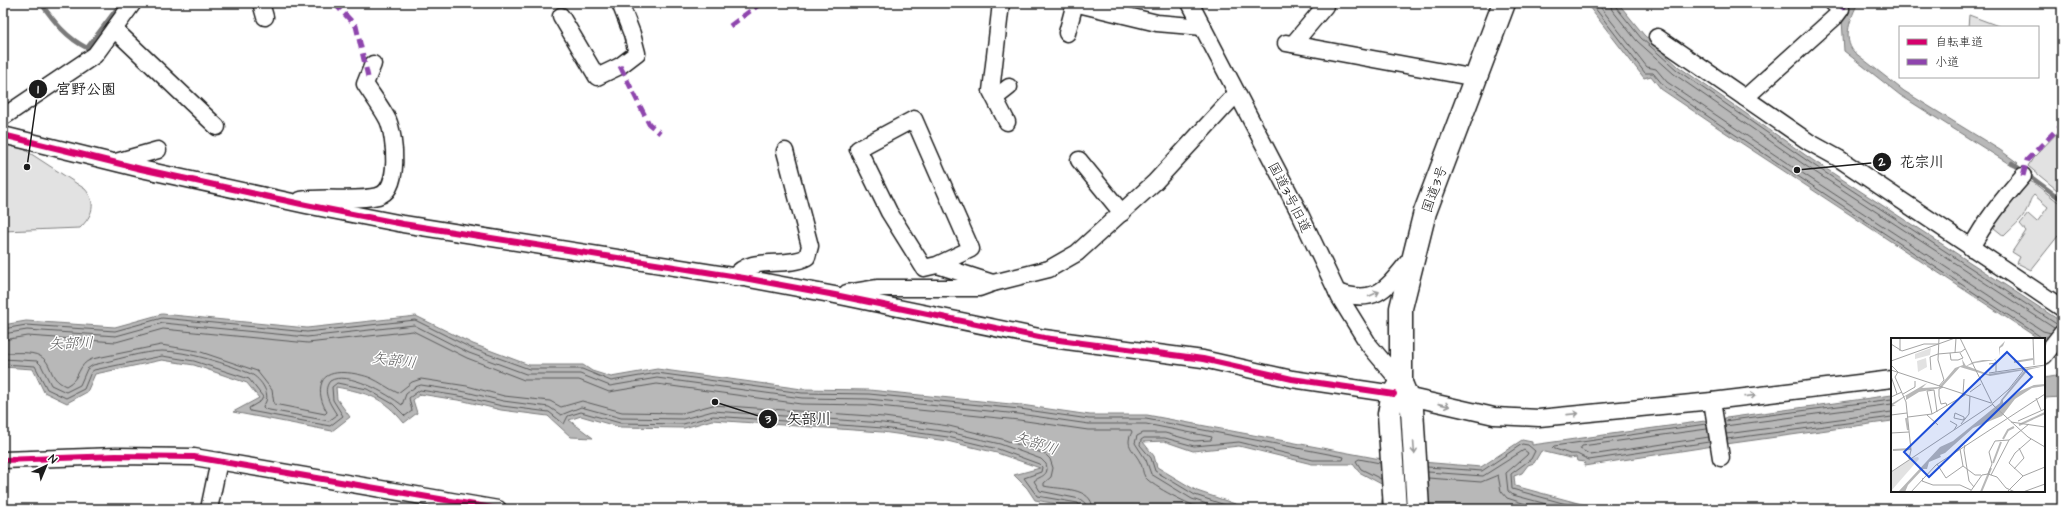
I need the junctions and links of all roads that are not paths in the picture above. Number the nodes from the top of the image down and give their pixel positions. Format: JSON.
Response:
{"nodes":[{"id":1,"x":133,"y":3,"type":"edge"},
{"id":2,"x":620,"y":3,"type":"edge"},
{"id":3,"x":1001,"y":3,"type":"edge"},
{"id":4,"x":1074,"y":3,"type":"edge"},
{"id":5,"x":1190,"y":3,"type":"edge"},
{"id":6,"x":1504,"y":3,"type":"edge"},
{"id":7,"x":1833,"y":3,"type":"edge"},
{"id":8,"x":1325,"y":6,"type":"dead end"},
{"id":9,"x":561,"y":16,"type":"dead end"},
{"id":10,"x":1203,"y":27,"type":"junction"},
{"id":11,"x":114,"y":29,"type":"junction"},
{"id":12,"x":1067,"y":34,"type":"dead end"},
{"id":13,"x":1657,"y":37,"type":"dead end"},
{"id":14,"x":374,"y":64,"type":"dead end"},
{"id":15,"x":1476,"y":78,"type":"junction"},
{"id":16,"x":1009,"y":87,"type":"dead end"},
{"id":17,"x":1237,"y":93,"type":"junction"},
{"id":18,"x":995,"y":98,"type":"junction"},
{"id":19,"x":1745,"y":98,"type":"junction"},
{"id":20,"x":3,"y":117,"type":"edge"},
{"id":21,"x":1007,"y":122,"type":"dead end"},
{"id":22,"x":217,"y":127,"type":"dead end"},
{"id":23,"x":3,"y":136,"type":"edge"},
{"id":24,"x":158,"y":150,"type":"dead end"},
{"id":25,"x":785,"y":151,"type":"dead end"},
{"id":26,"x":1079,"y":160,"type":"dead end"},
{"id":27,"x":114,"y":163,"type":"junction"},
{"id":28,"x":2023,"y":176,"type":"dead end"},
{"id":29,"x":288,"y":201,"type":"junction"},
{"id":30,"x":1122,"y":213,"type":"junction"},
{"id":31,"x":1971,"y":248,"type":"junction"},
{"id":32,"x":1414,"y":254,"type":"junction"},
{"id":33,"x":937,"y":265,"type":"junction"},
{"id":34,"x":734,"y":277,"type":"junction"},
{"id":35,"x":993,"y":283,"type":"junction"},
{"id":36,"x":1337,"y":292,"type":"junction"},
{"id":37,"x":835,"y":295,"type":"junction"},
{"id":38,"x":2062,"y":308,"type":"edge"},
{"id":39,"x":2062,"y":333,"type":"edge"},
{"id":40,"x":2045,"y":355,"type":"edge"},
{"id":41,"x":1891,"y":379,"type":"edge"},
{"id":42,"x":1400,"y":400,"type":"junction"},
{"id":43,"x":1712,"y":401,"type":"junction"},
{"id":44,"x":1721,"y":458,"type":"dead end"},
{"id":45,"x":3,"y":460,"type":"edge"},
{"id":46,"x":219,"y":461,"type":"junction"},
{"id":47,"x":209,"y":509,"type":"edge"},
{"id":48,"x":498,"y":509,"type":"edge"},
{"id":49,"x":1395,"y":509,"type":"edge"},
{"id":50,"x":1418,"y":509,"type":"edge"}],
"edges":[{"from":1,"to":11,"type":"street"},
{"from":2,"to":9,"type":"street"},
{"from":3,"to":18,"type":"street"},
{"from":4,"to":10,"type":"street"},
{"from":4,"to":12,"type":"street"},
{"from":5,"to":10,"type":"street","name":"国道3号旧道"},
{"from":6,"to":15,"type":"highway","name":"国道3号"},
{"from":7,"to":19,"type":"street"},
{"from":8,"to":15,"type":"street"},
{"from":10,"to":17,"type":"street","name":"国道3号旧道"},
{"from":11,"to":20,"type":"street"},
{"from":11,"to":22,"type":"street"},
{"from":13,"to":19,"type":"street"},
{"from":14,"to":29,"type":"street"},
{"from":15,"to":32,"type":"highway","name":"国道3号"},
{"from":16,"to":18,"type":"street"},
{"from":17,"to":30,"type":"street"},
{"from":17,"to":36,"type":"street","name":"国道3号旧道"},
{"from":18,"to":21,"type":"street"},
{"from":19,"to":31,"type":"street"},
{"from":23,"to":27,"type":"street"},
{"from":24,"to":27,"type":"street"},
{"from":25,"to":34,"type":"street"},
{"from":26,"to":30,"type":"street"},
{"from":27,"to":29,"type":"street"},
{"from":28,"to":31,"type":"street"},
{"from":29,"to":34,"type":"street"},
{"from":30,"to":35,"type":"street"},
{"from":31,"to":38,"type":"street"},
{"from":36,"to":32,"type":"street","one_way":true},
{"from":32,"to":42,"type":"highway","name":"国道3号"},
{"from":33,"to":33,"type":"street"},
{"from":33,"to":35,"type":"street"},
{"from":34,"to":37,"type":"street"},
{"from":35,"to":37,"type":"street"},
{"from":36,"to":42,"type":"street","name":"国道3号旧道"},
{"from":37,"to":42,"type":"street"},
{"from":39,"to":40,"type":"street"},
{"from":43,"to":41,"type":"street","one_way":true},
{"from":42,"to":43,"type":"street","one_way":true},
{"from":42,"to":49,"type":"highway","name":"国道3号"},
{"from":42,"to":50,"type":"highway","name":"国道3号","one_way":true},
{"from":43,"to":44,"type":"street"},
{"from":45,"to":46,"type":"street"},
{"from":46,"to":47,"type":"street"},
{"from":46,"to":48,"type":"street"}]}
